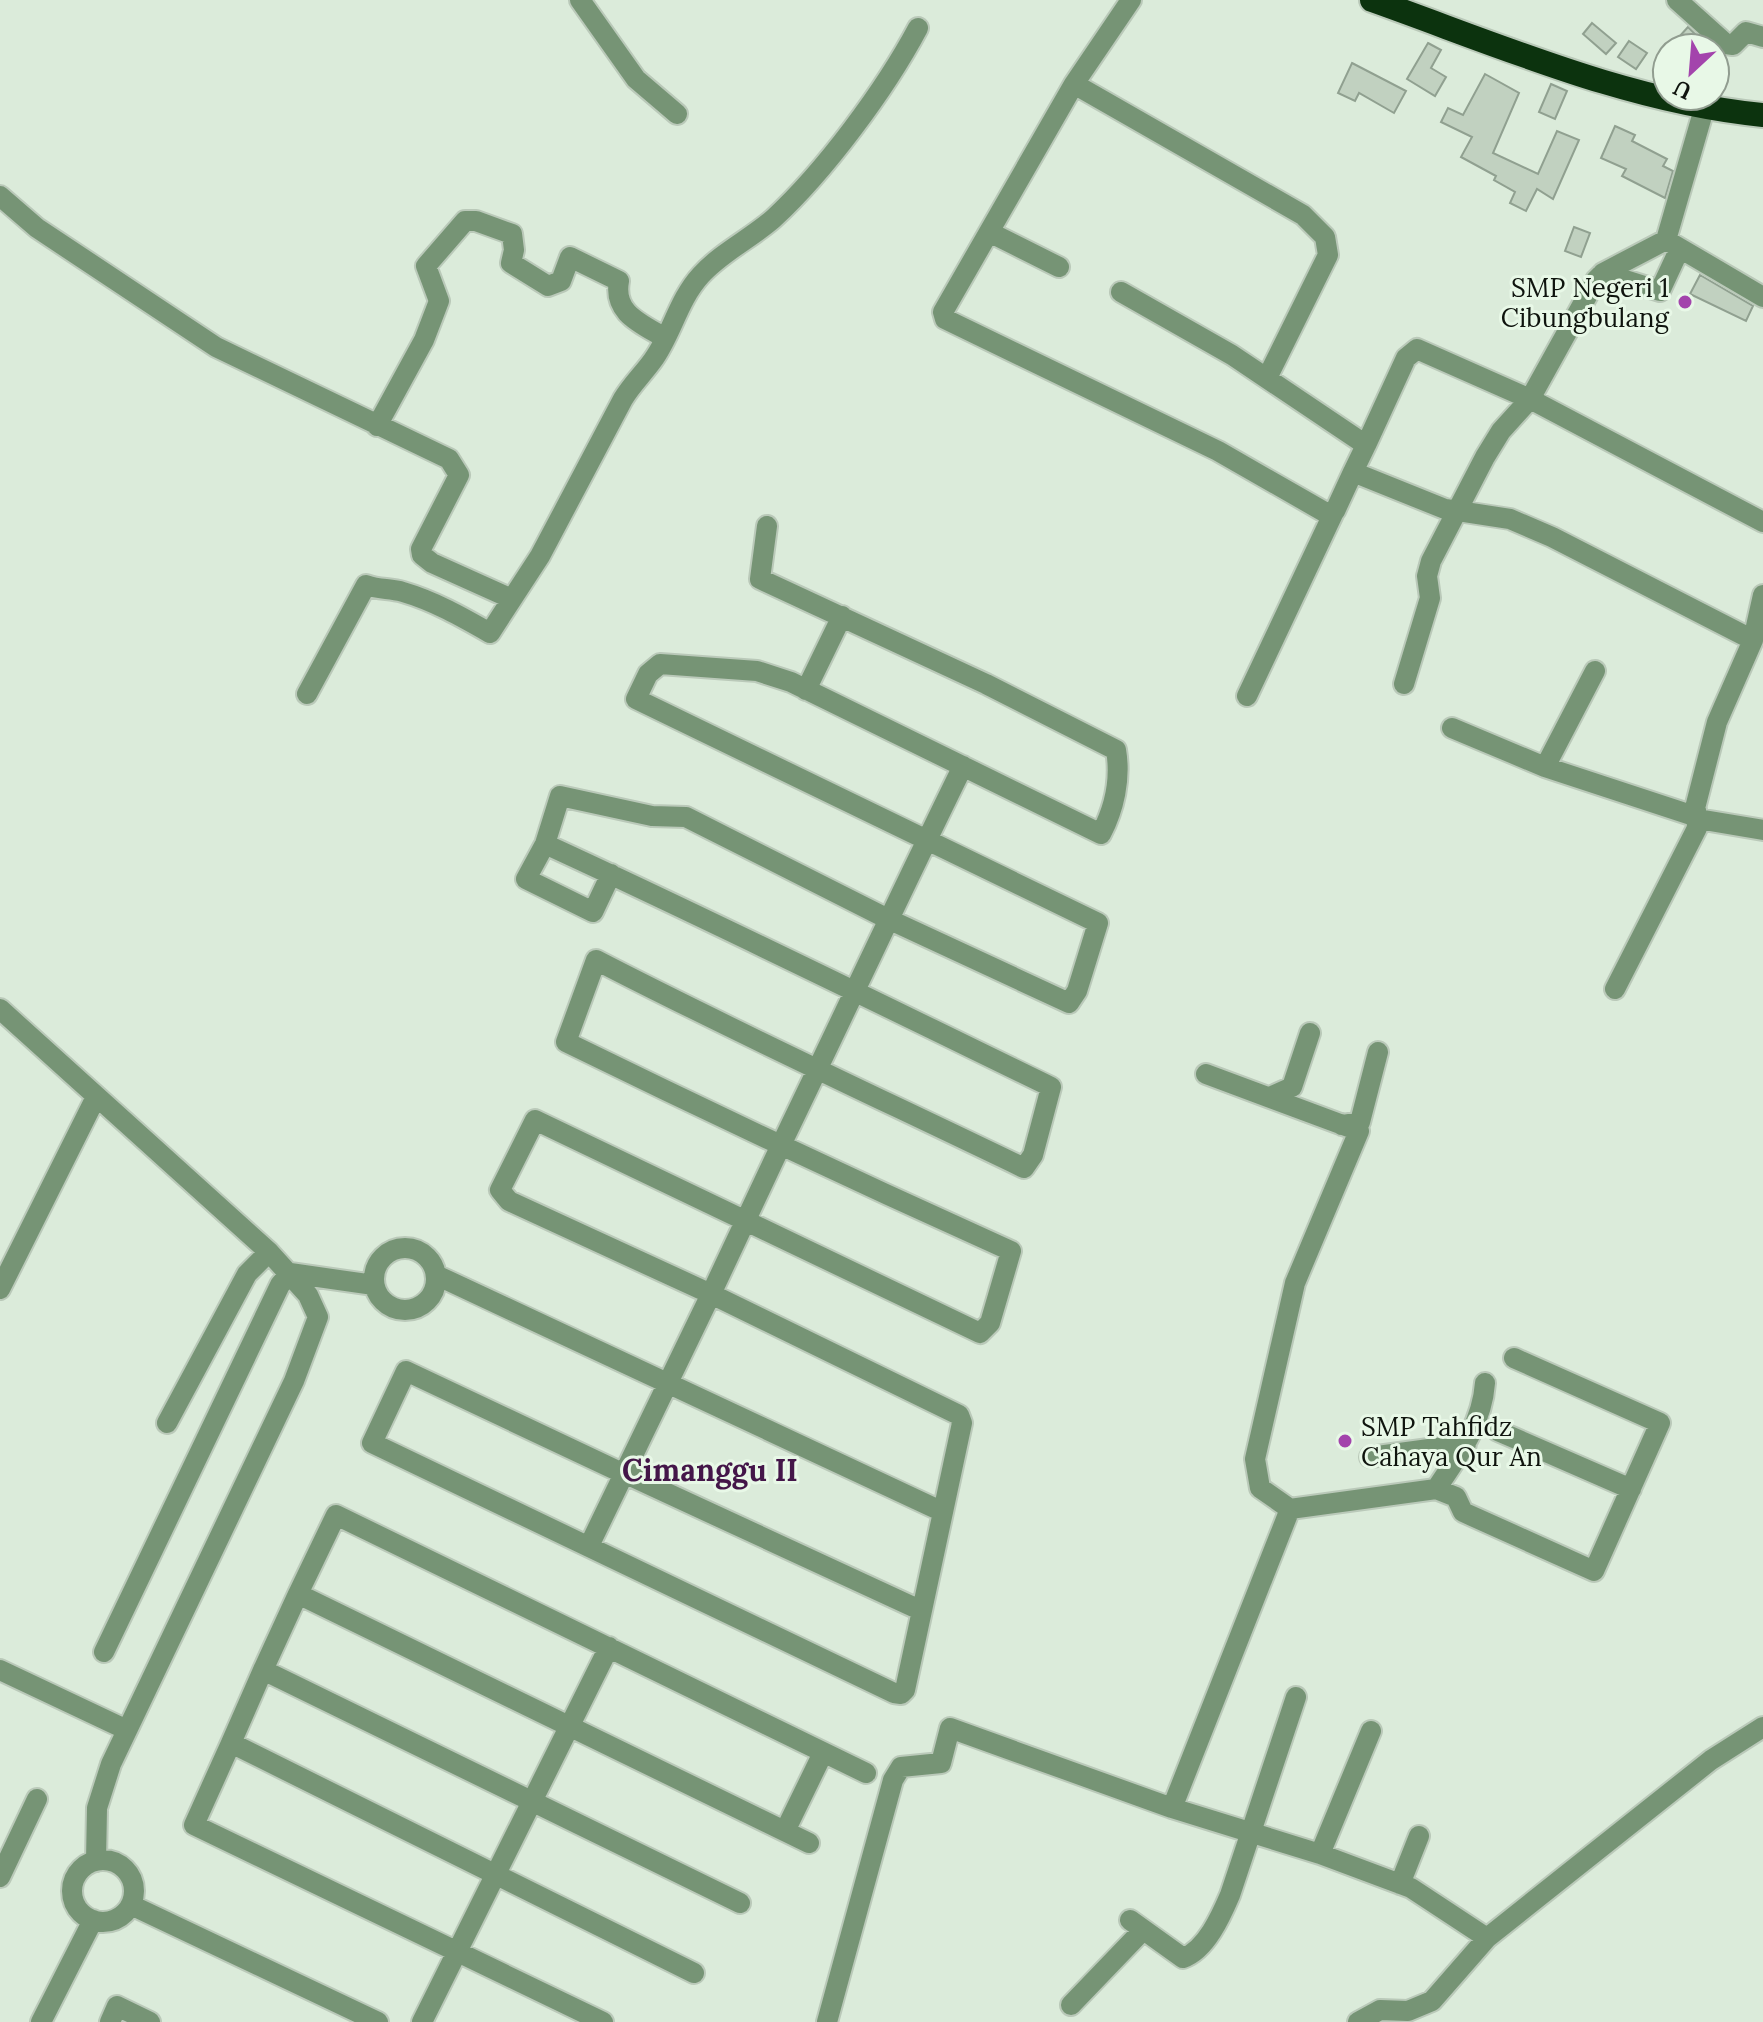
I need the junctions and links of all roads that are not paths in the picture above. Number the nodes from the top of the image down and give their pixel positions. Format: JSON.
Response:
{"nodes":[{"id":1,"x":580,"y":0,"type":"edge"},
{"id":2,"x":1131,"y":0,"type":"edge"},
{"id":3,"x":1372,"y":0,"type":"edge"},
{"id":4,"x":1677,"y":0,"type":"edge"},
{"id":5,"x":918,"y":28,"type":"dead end"},
{"id":6,"x":1763,"y":37,"type":"edge"},
{"id":7,"x":1074,"y":84,"type":"junction"},
{"id":8,"x":1651,"y":95,"type":"edge"},
{"id":9,"x":1703,"y":112,"type":"edge"},
{"id":10,"x":1731,"y":112,"type":"edge"},
{"id":11,"x":677,"y":114,"type":"dead end"},
{"id":12,"x":1763,"y":115,"type":"edge"},
{"id":13,"x":0,"y":196,"type":"edge"},
{"id":14,"x":989,"y":232,"type":"junction"},
{"id":15,"x":1673,"y":245,"type":"junction"},
{"id":16,"x":1059,"y":267,"type":"dead end"},
{"id":17,"x":1603,"y":273,"type":"junction"},
{"id":18,"x":1121,"y":292,"type":"dead end"},
{"id":19,"x":1763,"y":297,"type":"edge"},
{"id":20,"x":665,"y":338,"type":"junction"},
{"id":21,"x":1267,"y":378,"type":"junction"},
{"id":22,"x":1530,"y":399,"type":"junction"},
{"id":23,"x":377,"y":426,"type":"junction"},
{"id":24,"x":1366,"y":445,"type":"junction"},
{"id":25,"x":1353,"y":472,"type":"junction"},
{"id":26,"x":1459,"y":511,"type":"junction"},
{"id":27,"x":1333,"y":514,"type":"junction"},
{"id":28,"x":1763,"y":522,"type":"edge"},
{"id":29,"x":767,"y":526,"type":"dead end"},
{"id":30,"x":1763,"y":595,"type":"edge"},
{"id":31,"x":512,"y":599,"type":"junction"},
{"id":32,"x":842,"y":616,"type":"junction"},
{"id":33,"x":1753,"y":640,"type":"junction"},
{"id":34,"x":1595,"y":671,"type":"dead end"},
{"id":35,"x":1404,"y":684,"type":"dead end"},
{"id":36,"x":806,"y":690,"type":"junction"},
{"id":37,"x":307,"y":694,"type":"dead end"},
{"id":38,"x":1247,"y":696,"type":"dead end"},
{"id":39,"x":1452,"y":728,"type":"dead end"},
{"id":40,"x":963,"y":766,"type":"junction"},
{"id":41,"x":1545,"y":767,"type":"junction"},
{"id":42,"x":1697,"y":815,"type":"junction"},
{"id":43,"x":1763,"y":830,"type":"edge"},
{"id":44,"x":926,"y":842,"type":"junction"},
{"id":45,"x":545,"y":844,"type":"junction"},
{"id":46,"x":611,"y":874,"type":"junction"},
{"id":47,"x":888,"y":919,"type":"junction"},
{"id":48,"x":1615,"y":989,"type":"dead end"},
{"id":49,"x":854,"y":991,"type":"junction"},
{"id":50,"x":0,"y":1009,"type":"edge"},
{"id":51,"x":1310,"y":1033,"type":"dead end"},
{"id":52,"x":1378,"y":1052,"type":"dead end"},
{"id":53,"x":816,"y":1071,"type":"junction"},
{"id":54,"x":1206,"y":1074,"type":"dead end"},
{"id":55,"x":96,"y":1097,"type":"junction"},
{"id":56,"x":1270,"y":1097,"type":"junction"},
{"id":57,"x":1342,"y":1125,"type":"junction"},
{"id":58,"x":781,"y":1145,"type":"junction"},
{"id":59,"x":745,"y":1222,"type":"junction"},
{"id":60,"x":269,"y":1252,"type":"junction"},
{"id":61,"x":290,"y":1273,"type":"junction"},
{"id":62,"x":436,"y":1275,"type":"junction"},
{"id":63,"x":374,"y":1285,"type":"junction"},
{"id":64,"x":0,"y":1289,"type":"edge"},
{"id":65,"x":711,"y":1294,"type":"junction"},
{"id":66,"x":1514,"y":1358,"type":"dead end"},
{"id":67,"x":1485,"y":1383,"type":"dead end"},
{"id":68,"x":667,"y":1385,"type":"junction"},
{"id":69,"x":167,"y":1423,"type":"dead end"},
{"id":70,"x":1498,"y":1431,"type":"dead end"},
{"id":71,"x":1466,"y":1444,"type":"junction"},
{"id":72,"x":1370,"y":1457,"type":"dead end"},
{"id":73,"x":626,"y":1474,"type":"junction"},
{"id":74,"x":1436,"y":1489,"type":"junction"},
{"id":75,"x":1631,"y":1489,"type":"junction"},
{"id":76,"x":1290,"y":1509,"type":"junction"},
{"id":77,"x":943,"y":1512,"type":"junction"},
{"id":78,"x":589,"y":1546,"type":"junction"},
{"id":79,"x":298,"y":1594,"type":"junction"},
{"id":80,"x":920,"y":1610,"type":"junction"},
{"id":81,"x":609,"y":1647,"type":"junction"},
{"id":82,"x":104,"y":1652,"type":"dead end"},
{"id":83,"x":0,"y":1670,"type":"edge"},
{"id":84,"x":263,"y":1670,"type":"junction"},
{"id":85,"x":1296,"y":1697,"type":"dead end"},
{"id":86,"x":570,"y":1726,"type":"junction"},
{"id":87,"x":1763,"y":1727,"type":"edge"},
{"id":88,"x":127,"y":1730,"type":"junction"},
{"id":89,"x":1371,"y":1731,"type":"dead end"},
{"id":90,"x":231,"y":1743,"type":"junction"},
{"id":91,"x":823,"y":1753,"type":"junction"},
{"id":92,"x":866,"y":1773,"type":"dead end"},
{"id":93,"x":37,"y":1799,"type":"dead end"},
{"id":94,"x":533,"y":1801,"type":"junction"},
{"id":95,"x":1172,"y":1808,"type":"junction"},
{"id":96,"x":785,"y":1831,"type":"junction"},
{"id":97,"x":1248,"y":1832,"type":"junction"},
{"id":98,"x":1419,"y":1836,"type":"dead end"},
{"id":99,"x":809,"y":1843,"type":"dead end"},
{"id":100,"x":1320,"y":1854,"type":"junction"},
{"id":101,"x":96,"y":1861,"type":"junction"},
{"id":102,"x":496,"y":1875,"type":"junction"},
{"id":103,"x":0,"y":1877,"type":"edge"},
{"id":104,"x":1400,"y":1884,"type":"junction"},
{"id":105,"x":740,"y":1903,"type":"dead end"},
{"id":106,"x":131,"y":1905,"type":"junction"},
{"id":107,"x":93,"y":1920,"type":"junction"},
{"id":108,"x":1487,"y":1938,"type":"junction"},
{"id":109,"x":458,"y":1951,"type":"junction"},
{"id":110,"x":694,"y":1973,"type":"dead end"},
{"id":111,"x":1071,"y":2005,"type":"dead end"},
{"id":112,"x":41,"y":2022,"type":"edge"},
{"id":113,"x":110,"y":2022,"type":"edge"},
{"id":114,"x":150,"y":2022,"type":"edge"},
{"id":115,"x":378,"y":2022,"type":"edge"},
{"id":116,"x":422,"y":2022,"type":"edge"},
{"id":117,"x":603,"y":2022,"type":"edge"},
{"id":118,"x":827,"y":2022,"type":"edge"},
{"id":119,"x":1358,"y":2022,"type":"edge"}],
"edges":[{"from":1,"to":11,"type":"street"},
{"from":2,"to":7,"type":"street"},
{"from":3,"to":8,"type":"highway"},
{"from":4,"to":6,"type":"street"},
{"from":5,"to":20,"type":"street"},
{"from":7,"to":14,"type":"street"},
{"from":7,"to":21,"type":"street"},
{"from":9,"to":15,"type":"street"},
{"from":10,"to":12,"type":"highway"},
{"from":13,"to":23,"type":"street"},
{"from":14,"to":16,"type":"street"},
{"from":14,"to":27,"type":"street"},
{"from":15,"to":17,"type":"street"},
{"from":15,"to":17,"type":"street"},
{"from":15,"to":19,"type":"street"},
{"from":17,"to":22,"type":"street"},
{"from":18,"to":21,"type":"street"},
{"from":20,"to":23,"type":"street"},
{"from":20,"to":31,"type":"street"},
{"from":21,"to":24,"type":"street"},
{"from":22,"to":24,"type":"street"},
{"from":22,"to":26,"type":"street"},
{"from":22,"to":28,"type":"street"},
{"from":23,"to":31,"type":"street"},
{"from":24,"to":25,"type":"street"},
{"from":25,"to":26,"type":"street"},
{"from":25,"to":27,"type":"street"},
{"from":26,"to":33,"type":"street"},
{"from":26,"to":35,"type":"street"},
{"from":27,"to":38,"type":"street"},
{"from":29,"to":32,"type":"street"},
{"from":30,"to":33,"type":"street"},
{"from":31,"to":37,"type":"street"},
{"from":32,"to":36,"type":"street"},
{"from":32,"to":40,"type":"street"},
{"from":33,"to":42,"type":"street"},
{"from":34,"to":41,"type":"street"},
{"from":36,"to":40,"type":"street"},
{"from":36,"to":44,"type":"street"},
{"from":39,"to":41,"type":"street"},
{"from":40,"to":44,"type":"street"},
{"from":41,"to":42,"type":"street"},
{"from":42,"to":43,"type":"street"},
{"from":42,"to":48,"type":"street"},
{"from":44,"to":47,"type":"street"},
{"from":44,"to":47,"type":"street"},
{"from":45,"to":46,"type":"street"},
{"from":45,"to":46,"type":"street"},
{"from":45,"to":47,"type":"street"},
{"from":46,"to":49,"type":"street"},
{"from":47,"to":49,"type":"street"},
{"from":49,"to":53,"type":"street"},
{"from":49,"to":53,"type":"street"},
{"from":50,"to":55,"type":"street"},
{"from":51,"to":56,"type":"street"},
{"from":52,"to":57,"type":"street"},
{"from":53,"to":58,"type":"street"},
{"from":53,"to":58,"type":"street"},
{"from":54,"to":56,"type":"street"},
{"from":55,"to":60,"type":"street"},
{"from":55,"to":64,"type":"street"},
{"from":56,"to":57,"type":"street"},
{"from":57,"to":76,"type":"street"},
{"from":58,"to":59,"type":"street"},
{"from":58,"to":59,"type":"street"},
{"from":59,"to":65,"type":"street"},
{"from":59,"to":65,"type":"street"},
{"from":60,"to":61,"type":"street"},
{"from":60,"to":69,"type":"street"},
{"from":61,"to":63,"type":"street"},
{"from":61,"to":82,"type":"street"},
{"from":61,"to":88,"type":"street"},
{"from":62,"to":63,"type":"street"},
{"from":62,"to":63,"type":"street"},
{"from":62,"to":68,"type":"street"},
{"from":65,"to":68,"type":"street"},
{"from":65,"to":77,"type":"street"},
{"from":66,"to":75,"type":"street"},
{"from":67,"to":71,"type":"street"},
{"from":68,"to":73,"type":"street"},
{"from":68,"to":77,"type":"street"},
{"from":70,"to":75,"type":"street"},
{"from":71,"to":72,"type":"street"},
{"from":71,"to":74,"type":"street"},
{"from":73,"to":78,"type":"street"},
{"from":73,"to":78,"type":"street"},
{"from":73,"to":80,"type":"street"},
{"from":74,"to":75,"type":"street"},
{"from":74,"to":76,"type":"street"},
{"from":76,"to":95,"type":"street"},
{"from":77,"to":80,"type":"street"},
{"from":78,"to":80,"type":"street"},
{"from":79,"to":81,"type":"street"},
{"from":79,"to":84,"type":"street"},
{"from":79,"to":86,"type":"street"},
{"from":81,"to":86,"type":"street"},
{"from":81,"to":91,"type":"street"},
{"from":83,"to":88,"type":"street"},
{"from":84,"to":90,"type":"street"},
{"from":84,"to":94,"type":"street"},
{"from":85,"to":97,"type":"street"},
{"from":86,"to":94,"type":"street"},
{"from":86,"to":96,"type":"street"},
{"from":87,"to":108,"type":"street"},
{"from":88,"to":101,"type":"street"},
{"from":89,"to":100,"type":"street"},
{"from":90,"to":102,"type":"street"},
{"from":90,"to":109,"type":"street"},
{"from":91,"to":92,"type":"street"},
{"from":91,"to":96,"type":"street"},
{"from":93,"to":103,"type":"street"},
{"from":94,"to":102,"type":"street"},
{"from":94,"to":105,"type":"street"},
{"from":95,"to":97,"type":"street"},
{"from":95,"to":118,"type":"street"},
{"from":96,"to":99,"type":"street"},
{"from":97,"to":100,"type":"street"},
{"from":97,"to":111,"type":"street"},
{"from":98,"to":104,"type":"street"},
{"from":100,"to":104,"type":"street"},
{"from":101,"to":106,"type":"street"},
{"from":101,"to":107,"type":"street"},
{"from":102,"to":109,"type":"street"},
{"from":102,"to":110,"type":"street"},
{"from":104,"to":108,"type":"street"},
{"from":106,"to":107,"type":"street"},
{"from":106,"to":115,"type":"street"},
{"from":107,"to":112,"type":"street"},
{"from":108,"to":119,"type":"street"},
{"from":109,"to":116,"type":"street"},
{"from":109,"to":117,"type":"street"},
{"from":113,"to":114,"type":"street"}]}
